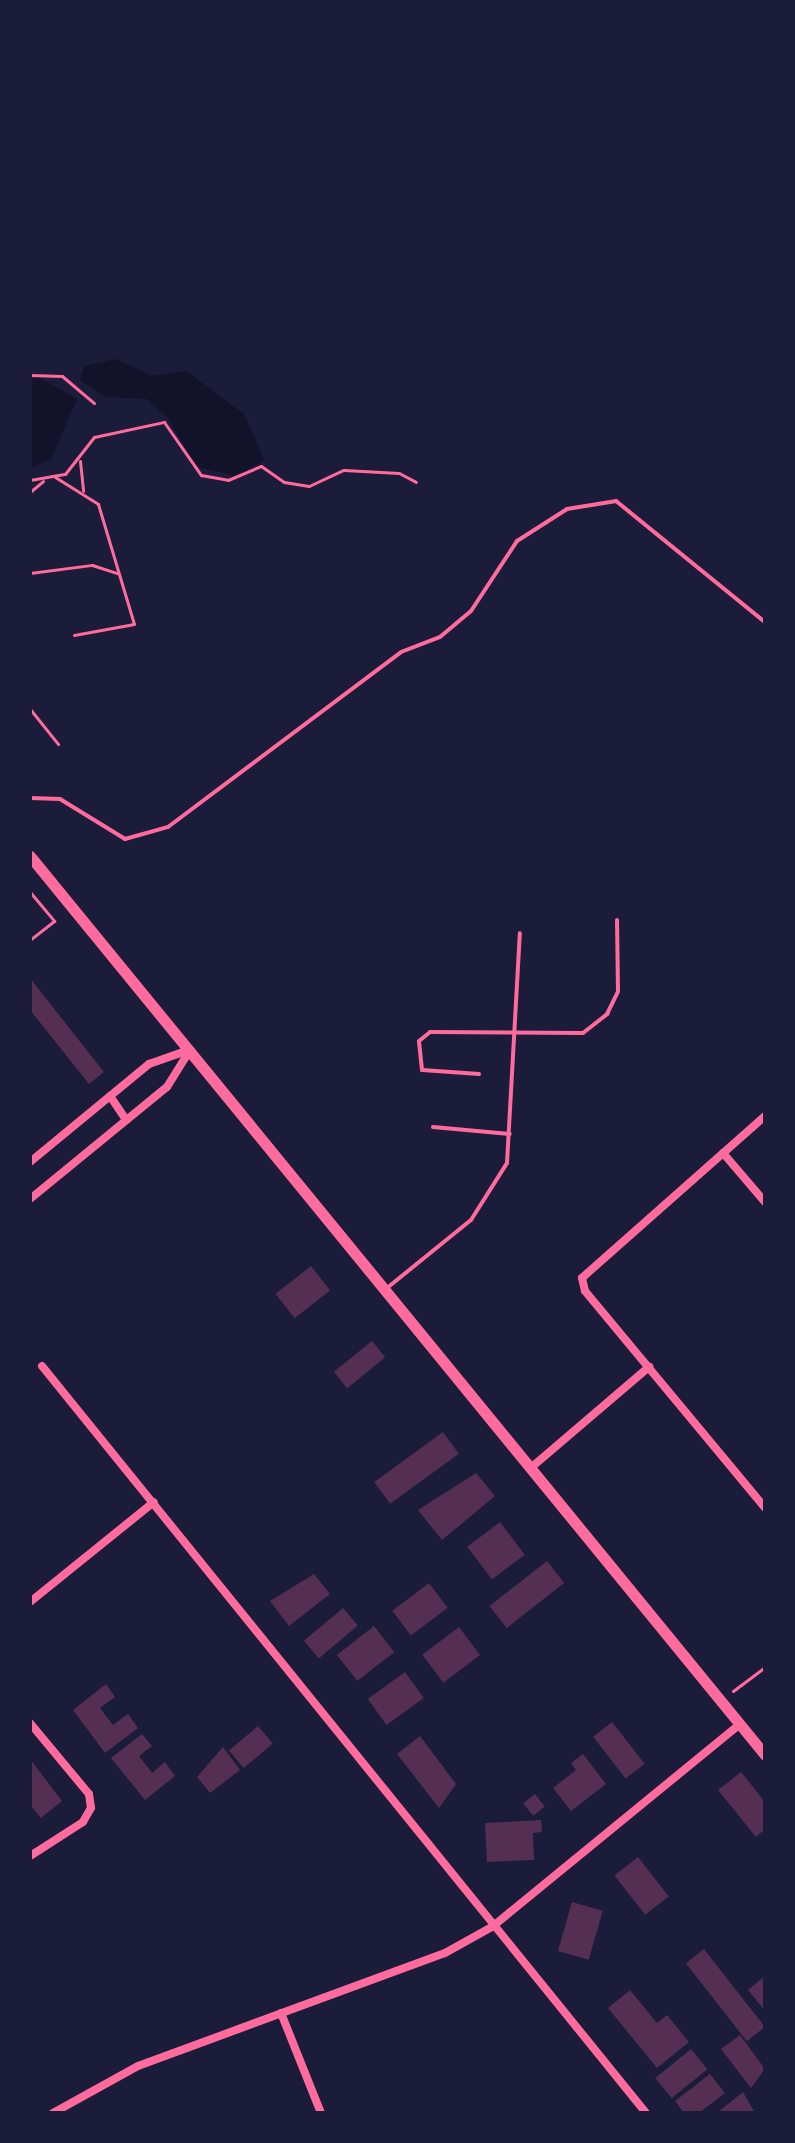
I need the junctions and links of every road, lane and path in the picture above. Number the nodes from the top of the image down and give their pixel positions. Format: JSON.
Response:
{"nodes":[{"id":1,"x":30,"y":375,"type":"edge"},
{"id":2,"x":94,"y":403,"type":"dead end"},
{"id":3,"x":80,"y":461,"type":"junction"},
{"id":4,"x":55,"y":477,"type":"junction"},
{"id":5,"x":30,"y":480,"type":"edge"},
{"id":6,"x":44,"y":480,"type":"junction"},
{"id":7,"x":416,"y":482,"type":"dead end"},
{"id":8,"x":83,"y":491,"type":"junction"},
{"id":9,"x":30,"y":492,"type":"edge"},
{"id":10,"x":30,"y":573,"type":"edge"},
{"id":11,"x":119,"y":574,"type":"junction"},
{"id":12,"x":765,"y":622,"type":"edge"},
{"id":13,"x":74,"y":635,"type":"dead end"},
{"id":14,"x":30,"y":709,"type":"edge"},
{"id":15,"x":58,"y":744,"type":"dead end"},
{"id":16,"x":30,"y":798,"type":"edge"},
{"id":17,"x":30,"y":856,"type":"edge"},
{"id":18,"x":30,"y":892,"type":"edge"},
{"id":19,"x":617,"y":920,"type":"dead end"},
{"id":20,"x":520,"y":933,"type":"dead end"},
{"id":21,"x":30,"y":940,"type":"edge"},
{"id":22,"x":515,"y":1037,"type":"junction"},
{"id":23,"x":190,"y":1050,"type":"junction"},
{"id":24,"x":479,"y":1074,"type":"dead end"},
{"id":25,"x":110,"y":1096,"type":"junction"},
{"id":26,"x":765,"y":1116,"type":"edge"},
{"id":27,"x":126,"y":1120,"type":"junction"},
{"id":28,"x":433,"y":1127,"type":"dead end"},
{"id":29,"x":510,"y":1134,"type":"junction"},
{"id":30,"x":723,"y":1153,"type":"junction"},
{"id":31,"x":30,"y":1162,"type":"edge"},
{"id":32,"x":30,"y":1199,"type":"edge"},
{"id":33,"x":765,"y":1202,"type":"edge"},
{"id":34,"x":387,"y":1288,"type":"junction"},
{"id":35,"x":42,"y":1366,"type":"dead end"},
{"id":36,"x":649,"y":1367,"type":"junction"},
{"id":37,"x":533,"y":1466,"type":"junction"},
{"id":38,"x":154,"y":1502,"type":"junction"},
{"id":39,"x":765,"y":1508,"type":"edge"},
{"id":40,"x":30,"y":1602,"type":"edge"},
{"id":41,"x":765,"y":1667,"type":"edge"},
{"id":42,"x":721,"y":1700,"type":"junction"},
{"id":43,"x":30,"y":1723,"type":"edge"},
{"id":44,"x":740,"y":1724,"type":"junction"},
{"id":45,"x":765,"y":1755,"type":"edge"},
{"id":46,"x":30,"y":1856,"type":"edge"},
{"id":47,"x":492,"y":1927,"type":"junction"},
{"id":48,"x":281,"y":2013,"type":"junction"},
{"id":49,"x":53,"y":2113,"type":"edge"},
{"id":50,"x":321,"y":2113,"type":"edge"},
{"id":51,"x":646,"y":2113,"type":"edge"}],
"edges":[{"from":1,"to":2,"type":"path"},
{"from":3,"to":4,"type":"path"},
{"from":3,"to":7,"type":"path"},
{"from":3,"to":8,"type":"path"},
{"from":4,"to":6,"type":"path"},
{"from":4,"to":8,"type":"path"},
{"from":5,"to":6,"type":"path"},
{"from":6,"to":9,"type":"path"},
{"from":8,"to":11,"type":"path"},
{"from":10,"to":11,"type":"path"},
{"from":11,"to":13,"type":"path"},
{"from":12,"to":16,"type":"lane"},
{"from":14,"to":15,"type":"path"},
{"from":17,"to":23,"type":"street"},
{"from":18,"to":21,"type":"path"},
{"from":19,"to":22,"type":"lane"},
{"from":20,"to":22,"type":"lane"},
{"from":22,"to":24,"type":"lane"},
{"from":22,"to":29,"type":"lane"},
{"from":23,"to":25,"type":"street"},
{"from":23,"to":27,"type":"street"},
{"from":23,"to":34,"type":"street"},
{"from":25,"to":27,"type":"street"},
{"from":25,"to":31,"type":"street"},
{"from":26,"to":30,"type":"street"},
{"from":27,"to":32,"type":"street"},
{"from":28,"to":29,"type":"lane"},
{"from":29,"to":34,"type":"lane"},
{"from":30,"to":33,"type":"street"},
{"from":30,"to":36,"type":"street"},
{"from":34,"to":37,"type":"street"},
{"from":35,"to":38,"type":"street"},
{"from":36,"to":37,"type":"street"},
{"from":36,"to":39,"type":"street"},
{"from":37,"to":42,"type":"street"},
{"from":38,"to":40,"type":"street"},
{"from":38,"to":47,"type":"street"},
{"from":41,"to":42,"type":"path"},
{"from":42,"to":44,"type":"street"},
{"from":43,"to":46,"type":"street"},
{"from":44,"to":45,"type":"street"},
{"from":44,"to":47,"type":"street"},
{"from":47,"to":48,"type":"street"},
{"from":47,"to":51,"type":"street"},
{"from":48,"to":49,"type":"street"},
{"from":48,"to":50,"type":"street"}]}
